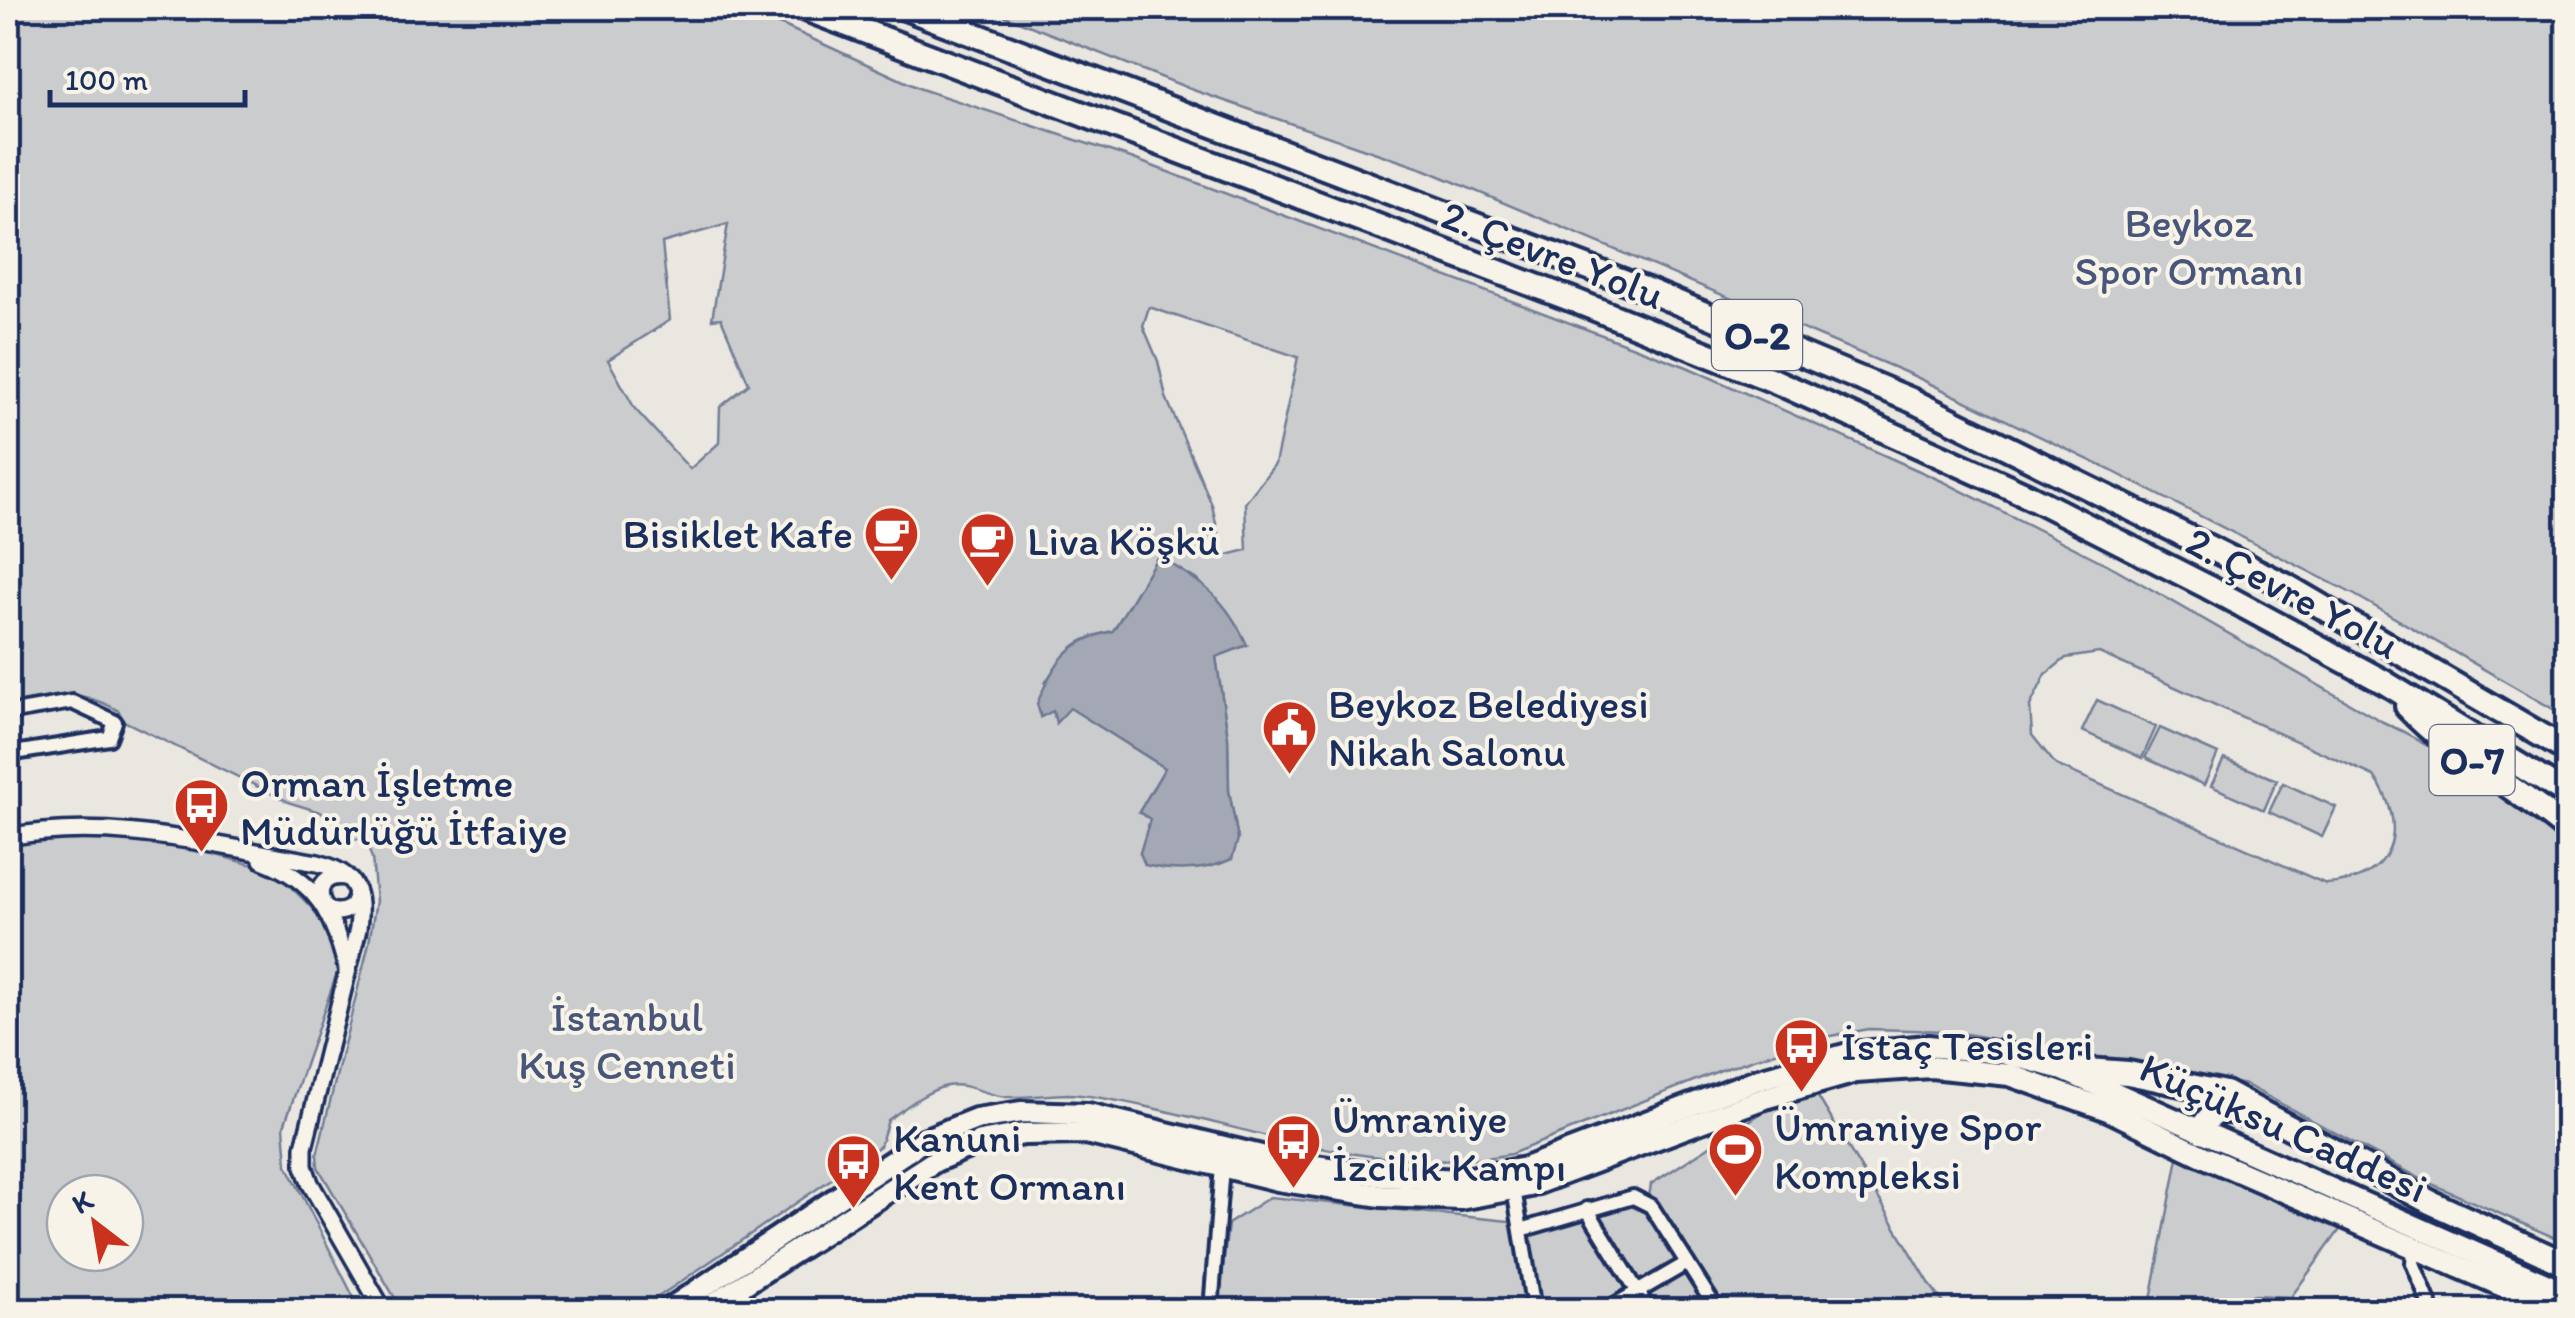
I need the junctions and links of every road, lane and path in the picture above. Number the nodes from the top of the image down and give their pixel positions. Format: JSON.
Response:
{"nodes":[{"id":1,"x":803,"y":8,"type":"edge"},
{"id":2,"x":905,"y":8,"type":"edge"},
{"id":3,"x":2384,"y":682,"type":"junction"},
{"id":4,"x":8,"y":713,"type":"edge"},
{"id":5,"x":2568,"y":751,"type":"edge"},
{"id":6,"x":8,"y":754,"type":"edge"},
{"id":7,"x":2568,"y":795,"type":"edge"},
{"id":8,"x":2568,"y":831,"type":"edge"},
{"id":9,"x":8,"y":836,"type":"edge"},
{"id":10,"x":240,"y":850,"type":"junction"},
{"id":11,"x":354,"y":884,"type":"junction"},
{"id":12,"x":323,"y":904,"type":"junction"},
{"id":13,"x":348,"y":972,"type":"junction"},
{"id":14,"x":1874,"y":1061,"type":"junction"},
{"id":15,"x":2059,"y":1068,"type":"junction"},
{"id":16,"x":1116,"y":1130,"type":"junction"},
{"id":17,"x":2201,"y":1131,"type":"junction"},
{"id":18,"x":1224,"y":1156,"type":"junction"},
{"id":19,"x":2205,"y":1157,"type":"junction"},
{"id":20,"x":2362,"y":1167,"type":"junction"},
{"id":21,"x":1512,"y":1180,"type":"junction"},
{"id":22,"x":1587,"y":1209,"type":"junction"},
{"id":23,"x":1521,"y":1230,"type":"junction"},
{"id":24,"x":2417,"y":1240,"type":"junction"},
{"id":25,"x":1688,"y":1264,"type":"junction"},
{"id":26,"x":2568,"y":1265,"type":"edge"},
{"id":27,"x":1638,"y":1292,"type":"junction"},
{"id":28,"x":2568,"y":1294,"type":"edge"},
{"id":29,"x":674,"y":1309,"type":"edge"},
{"id":30,"x":383,"y":1310,"type":"edge"},
{"id":31,"x":704,"y":1310,"type":"edge"},
{"id":32,"x":1212,"y":1310,"type":"edge"},
{"id":33,"x":1534,"y":1310,"type":"edge"},
{"id":34,"x":1606,"y":1310,"type":"edge"},
{"id":35,"x":1649,"y":1310,"type":"edge"},
{"id":36,"x":1718,"y":1310,"type":"edge"},
{"id":37,"x":2234,"y":1310,"type":"edge"},
{"id":38,"x":2277,"y":1310,"type":"edge"},
{"id":39,"x":2296,"y":1310,"type":"edge"},
{"id":40,"x":2432,"y":1310,"type":"edge"},
{"id":41,"x":2558,"y":1310,"type":"edge"}],
"edges":[{"from":1,"to":3,"type":"highway","name":"2. Çevre Yolu","number":"O-2"},
{"from":2,"to":5,"type":"highway","name":"2. Çevre Yolu","number":"O-2"},
{"from":3,"to":7,"type":"highway","name":"2. Çevre Yolu","number":"O-2"},
{"from":3,"to":8,"type":"highway","number":"O-7"},
{"from":4,"to":6,"type":"street"},
{"from":9,"to":10,"type":"street"},
{"from":10,"to":11,"type":"street"},
{"from":10,"to":12,"type":"street"},
{"from":11,"to":12,"type":"street"},
{"from":11,"to":12,"type":"street"},
{"from":11,"to":13,"type":"street"},
{"from":12,"to":13,"type":"street"},
{"from":13,"to":30,"type":"street"},
{"from":14,"to":15,"type":"main road","name":"Küçüksu Caddesi"},
{"from":14,"to":19,"type":"main road","name":"Küçüksu Caddesi"},
{"from":14,"to":21,"type":"main road","name":"Küçüksu Caddesi"},
{"from":15,"to":17,"type":"main road","name":"Küçüksu Caddesi"},
{"from":15,"to":20,"type":"highway"},
{"from":16,"to":18,"type":"main road","name":"Küçüksu Caddesi"},
{"from":16,"to":29,"type":"main road","name":"Küçüksu Caddesi"},
{"from":16,"to":31,"type":"main road","name":"Küçüksu Caddesi"},
{"from":17,"to":19,"type":"main road"},
{"from":17,"to":20,"type":"highway"},
{"from":17,"to":24,"type":"main road","name":"Küçüksu Caddesi"},
{"from":18,"to":21,"type":"main road","name":"Küçüksu Caddesi"},
{"from":18,"to":32,"type":"street"},
{"from":19,"to":24,"type":"main road","name":"Küçüksu Caddesi"},
{"from":20,"to":26,"type":"highway"},
{"from":21,"to":23,"type":"street"},
{"from":22,"to":23,"type":"street"},
{"from":22,"to":25,"type":"street"},
{"from":22,"to":27,"type":"street"},
{"from":23,"to":33,"type":"street"},
{"from":24,"to":28,"type":"main road","name":"Küçüksu Caddesi"},
{"from":24,"to":40,"type":"street"},
{"from":24,"to":41,"type":"main road","name":"Küçüksu Caddesi"},
{"from":25,"to":27,"type":"street"},
{"from":25,"to":36,"type":"street"},
{"from":27,"to":34,"type":"street"},
{"from":27,"to":35,"type":"street"},
{"from":37,"to":38,"type":"street"},
{"from":38,"to":39,"type":"street"}]}
